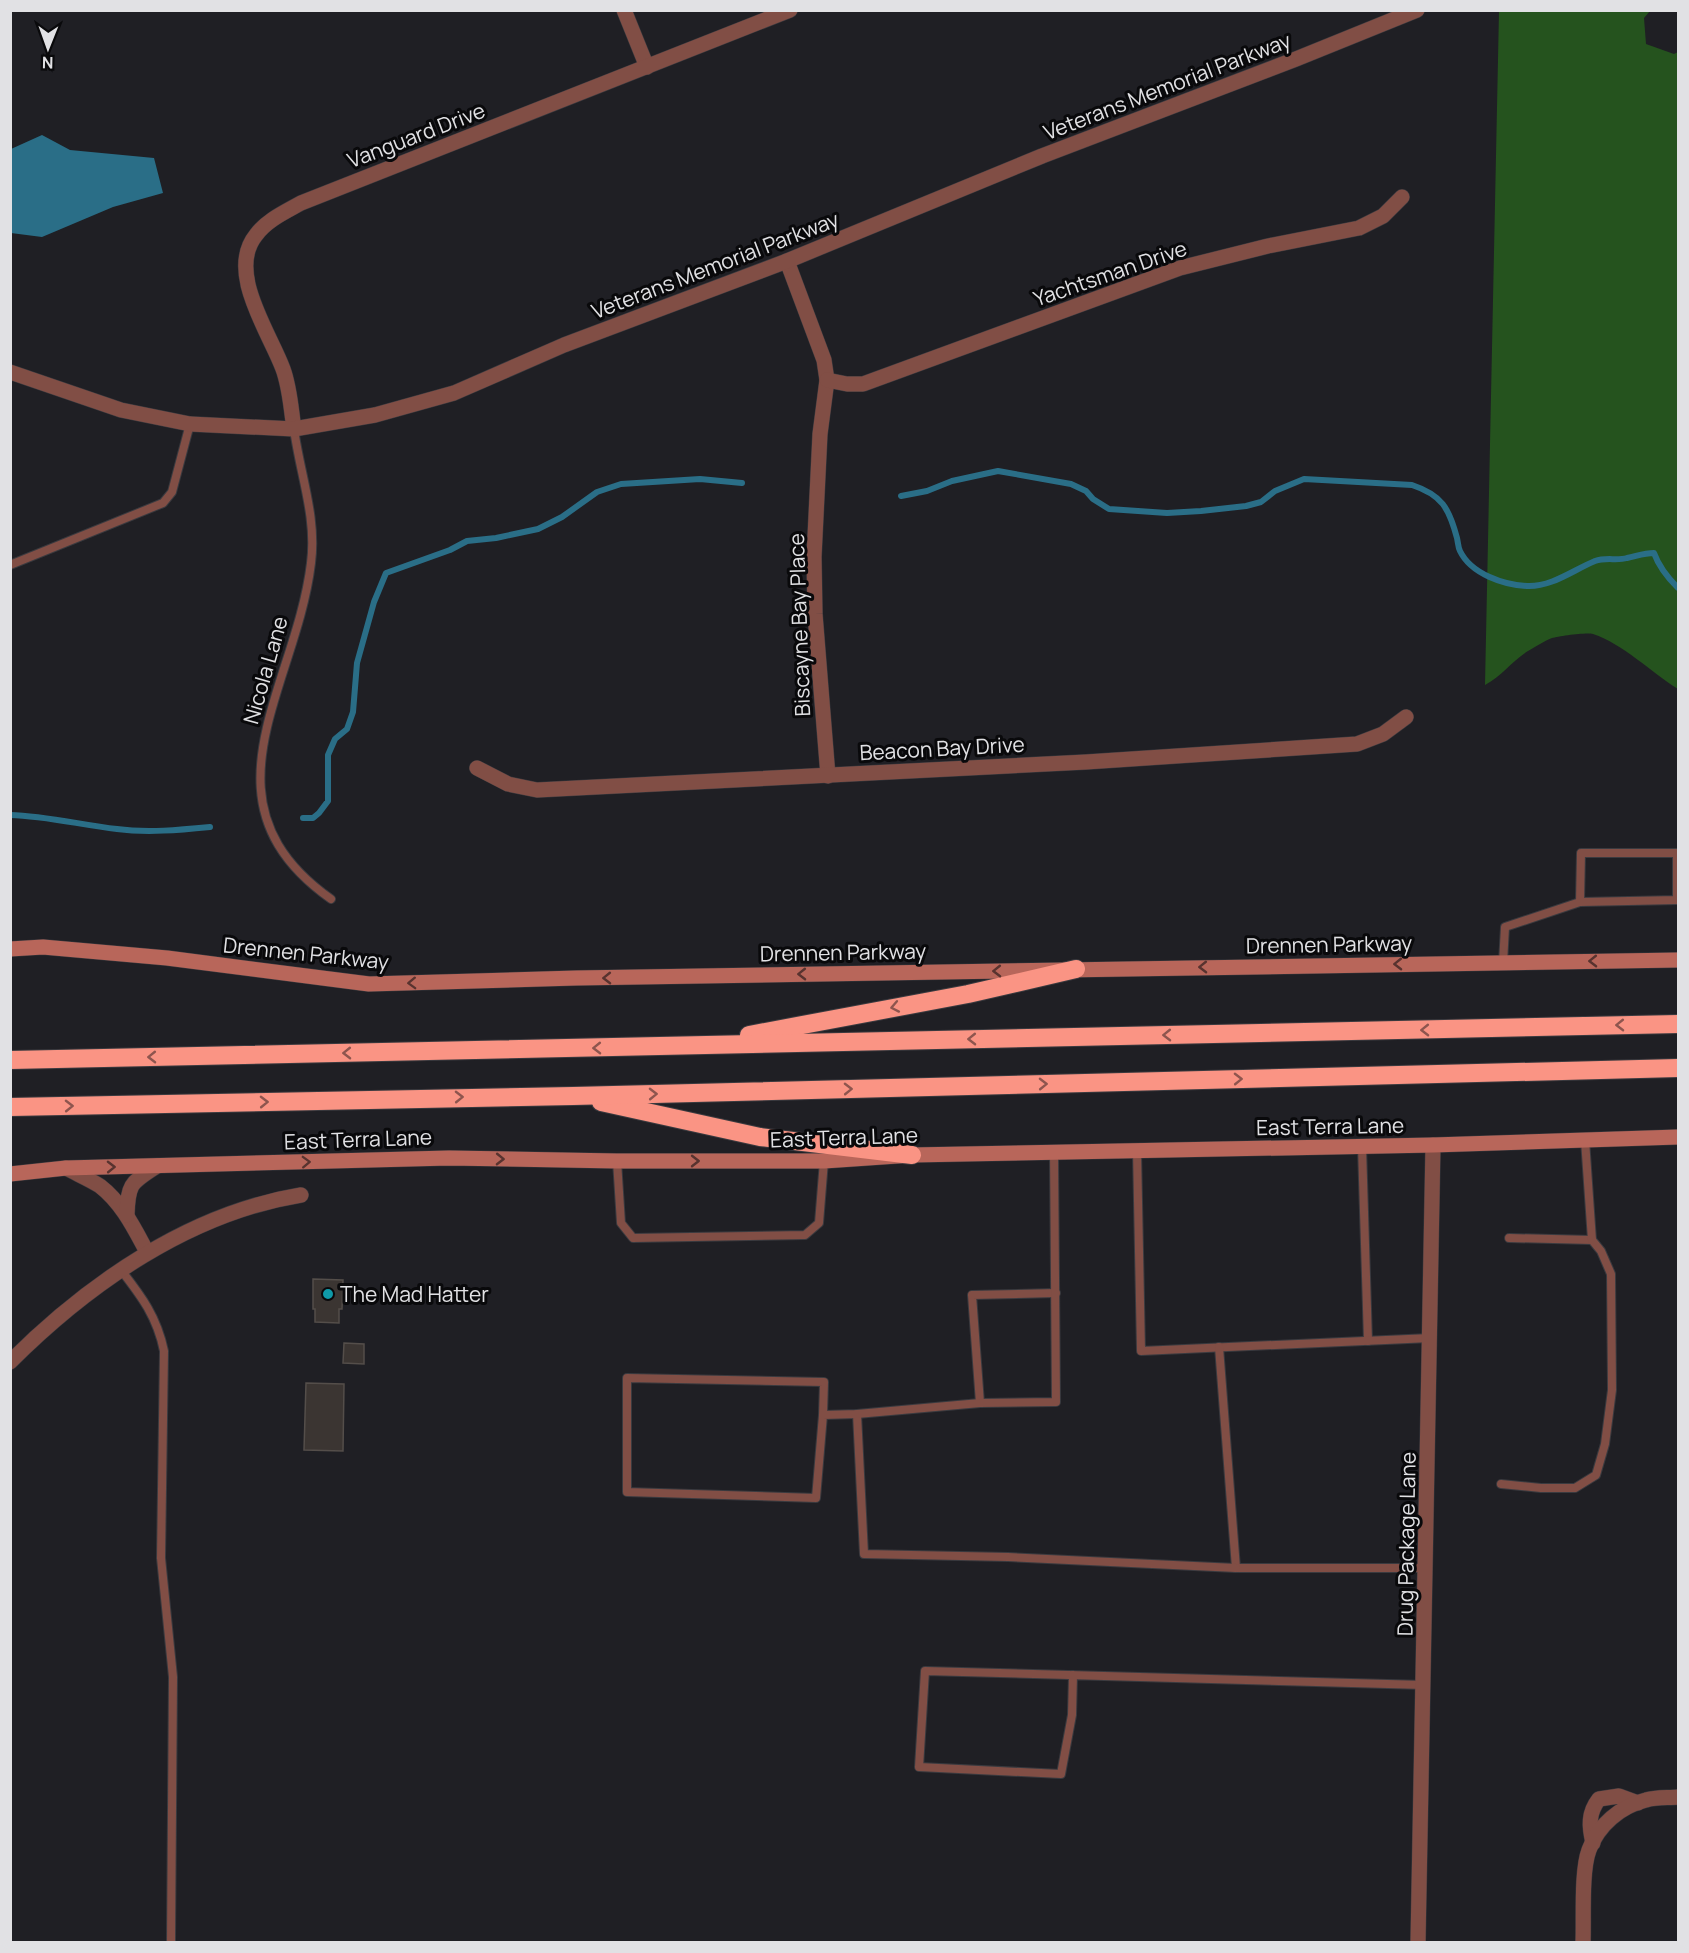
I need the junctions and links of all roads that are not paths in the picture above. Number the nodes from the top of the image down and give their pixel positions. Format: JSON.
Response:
{"nodes":[{"id":1,"x":624,"y":10,"type":"edge"},
{"id":2,"x":790,"y":10,"type":"edge"},
{"id":3,"x":1417,"y":10,"type":"edge"},
{"id":4,"x":768,"y":15,"type":"edge"},
{"id":5,"x":647,"y":67,"type":"junction"},
{"id":6,"x":1402,"y":197,"type":"dead end"},
{"id":7,"x":787,"y":261,"type":"junction"},
{"id":8,"x":10,"y":372,"type":"edge"},
{"id":9,"x":828,"y":380,"type":"junction"},
{"id":10,"x":189,"y":424,"type":"junction"},
{"id":11,"x":294,"y":429,"type":"junction"},
{"id":12,"x":10,"y":565,"type":"edge"},
{"id":13,"x":1406,"y":717,"type":"dead end"},
{"id":14,"x":477,"y":768,"type":"dead end"},
{"id":15,"x":828,"y":776,"type":"junction"},
{"id":16,"x":331,"y":899,"type":"dead end"},
{"id":17,"x":1580,"y":902,"type":"junction"},
{"id":18,"x":10,"y":949,"type":"edge"},
{"id":19,"x":1678,"y":960,"type":"edge"},
{"id":20,"x":1503,"y":963,"type":"junction"},
{"id":21,"x":1076,"y":969,"type":"junction"},
{"id":22,"x":1678,"y":1024,"type":"edge"},
{"id":23,"x":698,"y":1045,"type":"junction"},
{"id":24,"x":10,"y":1060,"type":"edge"},
{"id":25,"x":1678,"y":1068,"type":"edge"},
{"id":26,"x":573,"y":1096,"type":"junction"},
{"id":27,"x":10,"y":1107,"type":"edge"},
{"id":28,"x":1678,"y":1137,"type":"edge"},
{"id":29,"x":1585,"y":1140,"type":"junction"},
{"id":30,"x":1433,"y":1145,"type":"junction"},
{"id":31,"x":1362,"y":1147,"type":"junction"},
{"id":32,"x":1137,"y":1151,"type":"junction"},
{"id":33,"x":1054,"y":1152,"type":"junction"},
{"id":34,"x":912,"y":1155,"type":"junction"},
{"id":35,"x":617,"y":1161,"type":"junction"},
{"id":36,"x":824,"y":1161,"type":"junction"},
{"id":37,"x":157,"y":1166,"type":"junction"},
{"id":38,"x":66,"y":1168,"type":"junction"},
{"id":39,"x":10,"y":1174,"type":"edge"},
{"id":40,"x":302,"y":1195,"type":"dead end"},
{"id":41,"x":127,"y":1215,"type":"junction"},
{"id":42,"x":1509,"y":1238,"type":"dead end"},
{"id":43,"x":1592,"y":1239,"type":"junction"},
{"id":44,"x":147,"y":1252,"type":"junction"},
{"id":45,"x":121,"y":1270,"type":"junction"},
{"id":46,"x":1056,"y":1293,"type":"junction"},
{"id":47,"x":1430,"y":1338,"type":"junction"},
{"id":48,"x":1368,"y":1341,"type":"junction"},
{"id":49,"x":1219,"y":1347,"type":"junction"},
{"id":50,"x":10,"y":1362,"type":"edge"},
{"id":51,"x":981,"y":1402,"type":"junction"},
{"id":52,"x":823,"y":1414,"type":"junction"},
{"id":53,"x":857,"y":1414,"type":"junction"},
{"id":54,"x":1501,"y":1484,"type":"dead end"},
{"id":55,"x":1236,"y":1568,"type":"junction"},
{"id":56,"x":1426,"y":1568,"type":"junction"},
{"id":57,"x":1073,"y":1675,"type":"junction"},
{"id":58,"x":1424,"y":1684,"type":"junction"},
{"id":59,"x":1678,"y":1797,"type":"edge"},
{"id":60,"x":1638,"y":1803,"type":"junction"},
{"id":61,"x":1595,"y":1838,"type":"junction"},
{"id":62,"x":171,"y":1942,"type":"edge"},
{"id":63,"x":1418,"y":1942,"type":"edge"},
{"id":64,"x":1583,"y":1942,"type":"edge"}],
"edges":[{"from":1,"to":5,"type":"street"},
{"from":2,"to":4,"type":"street","name":"Vanguard Drive"},
{"from":3,"to":7,"type":"street","name":"Veterans Memorial Parkway"},
{"from":4,"to":5,"type":"street","name":"Vanguard Drive"},
{"from":5,"to":11,"type":"street","name":"Vanguard Drive"},
{"from":6,"to":9,"type":"street","name":"Yachtsman Drive"},
{"from":7,"to":9,"type":"street"},
{"from":7,"to":11,"type":"street","name":"Veterans Memorial Parkway"},
{"from":8,"to":10,"type":"street","name":"Veterans Memorial Parkway"},
{"from":9,"to":15,"type":"street","name":"Biscayne Bay Place"},
{"from":10,"to":11,"type":"street","name":"Veterans Memorial Parkway"},
{"from":10,"to":12,"type":"lane"},
{"from":11,"to":16,"type":"lane","name":"Nicola Lane"},
{"from":13,"to":15,"type":"street","name":"Beacon Bay Drive"},
{"from":14,"to":15,"type":"street","name":"Beacon Bay Drive"},
{"from":17,"to":17,"type":"lane"},
{"from":17,"to":20,"type":"lane"},
{"from":21,"to":18,"type":"main road","name":"Drennen Parkway","one_way":true},
{"from":19,"to":20,"type":"main road","name":"Drennen Parkway","one_way":true},
{"from":20,"to":21,"type":"main road","name":"Drennen Parkway","one_way":true},
{"from":21,"to":23,"type":"highway","one_way":true},
{"from":22,"to":23,"type":"highway","one_way":true},
{"from":23,"to":24,"type":"highway","one_way":true},
{"from":26,"to":25,"type":"highway","one_way":true},
{"from":27,"to":26,"type":"highway","one_way":true},
{"from":26,"to":34,"type":"highway"},
{"from":28,"to":29,"type":"main road","name":"East Terra Lane"},
{"from":29,"to":30,"type":"main road","name":"East Terra Lane"},
{"from":29,"to":43,"type":"lane"},
{"from":30,"to":31,"type":"main road","name":"East Terra Lane"},
{"from":30,"to":47,"type":"street","name":"Drug Package Lane"},
{"from":31,"to":32,"type":"main road","name":"East Terra Lane"},
{"from":31,"to":48,"type":"lane"},
{"from":32,"to":33,"type":"main road","name":"East Terra Lane"},
{"from":32,"to":49,"type":"lane"},
{"from":33,"to":34,"type":"main road","name":"East Terra Lane"},
{"from":33,"to":46,"type":"lane"},
{"from":34,"to":36,"type":"main road","name":"East Terra Lane"},
{"from":35,"to":36,"type":"main road","name":"East Terra Lane","one_way":true},
{"from":35,"to":36,"type":"lane"},
{"from":37,"to":35,"type":"main road","name":"East Terra Lane","one_way":true},
{"from":38,"to":37,"type":"main road","name":"East Terra Lane","one_way":true},
{"from":37,"to":41,"type":"street"},
{"from":38,"to":39,"type":"main road","name":"East Terra Lane"},
{"from":38,"to":41,"type":"street"},
{"from":40,"to":44,"type":"street"},
{"from":41,"to":44,"type":"street"},
{"from":42,"to":43,"type":"lane"},
{"from":43,"to":54,"type":"lane"},
{"from":44,"to":45,"type":"street"},
{"from":45,"to":50,"type":"street"},
{"from":45,"to":62,"type":"lane"},
{"from":46,"to":51,"type":"lane"},
{"from":46,"to":51,"type":"lane"},
{"from":47,"to":48,"type":"lane"},
{"from":47,"to":56,"type":"street","name":"Drug Package Lane"},
{"from":48,"to":49,"type":"lane"},
{"from":49,"to":55,"type":"lane"},
{"from":51,"to":53,"type":"lane"},
{"from":52,"to":52,"type":"lane"},
{"from":52,"to":53,"type":"lane"},
{"from":53,"to":55,"type":"lane"},
{"from":55,"to":56,"type":"lane"},
{"from":56,"to":58,"type":"street","name":"Drug Package Lane"},
{"from":57,"to":57,"type":"lane"},
{"from":57,"to":58,"type":"lane"},
{"from":58,"to":63,"type":"street","name":"Drug Package Lane"},
{"from":59,"to":60,"type":"street"},
{"from":60,"to":61,"type":"street"},
{"from":60,"to":61,"type":"street"},
{"from":61,"to":64,"type":"street"}]}
